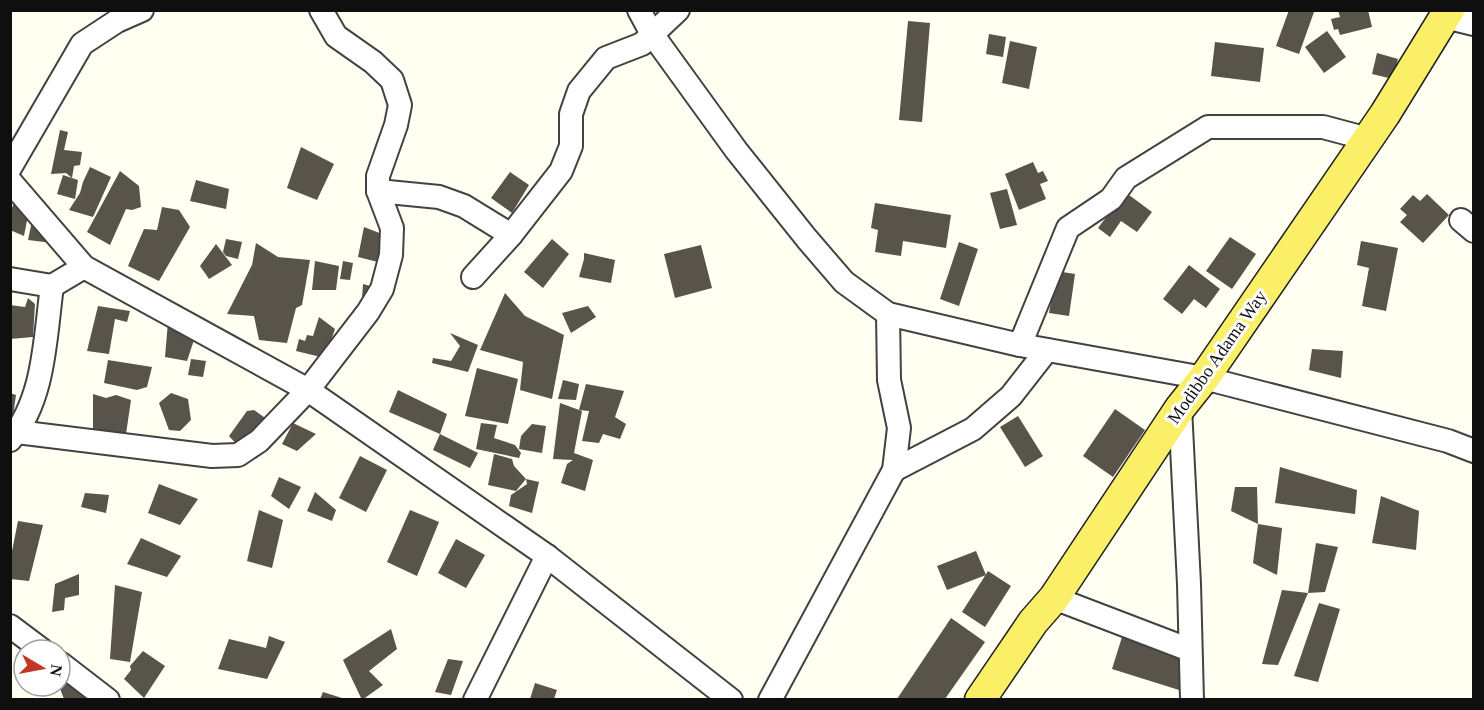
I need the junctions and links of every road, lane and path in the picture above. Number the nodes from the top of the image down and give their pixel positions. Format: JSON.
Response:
{"nodes":[{"id":1,"x":142,"y":10,"type":"edge"},
{"id":2,"x":321,"y":10,"type":"edge"},
{"id":3,"x":639,"y":10,"type":"edge"},
{"id":4,"x":678,"y":10,"type":"edge"},
{"id":5,"x":1456,"y":17,"type":"edge"},
{"id":6,"x":652,"y":34,"type":"junction"},
{"id":7,"x":1368,"y":139,"type":"junction"},
{"id":8,"x":10,"y":168,"type":"edge"},
{"id":9,"x":10,"y":181,"type":"edge"},
{"id":10,"x":378,"y":192,"type":"junction"},
{"id":11,"x":511,"y":235,"type":"junction"},
{"id":12,"x":84,"y":267,"type":"junction"},
{"id":13,"x":473,"y":277,"type":"dead end"},
{"id":14,"x":10,"y":279,"type":"edge"},
{"id":15,"x":52,"y":286,"type":"junction"},
{"id":16,"x":888,"y":314,"type":"junction"},
{"id":17,"x":1020,"y":345,"type":"junction"},
{"id":18,"x":1047,"y":350,"type":"junction"},
{"id":19,"x":1204,"y":378,"type":"junction"},
{"id":20,"x":308,"y":390,"type":"junction"},
{"id":21,"x":1180,"y":408,"type":"junction"},
{"id":22,"x":14,"y":436,"type":"edge"},
{"id":23,"x":1473,"y":452,"type":"edge"},
{"id":24,"x":894,"y":470,"type":"junction"},
{"id":25,"x":547,"y":556,"type":"junction"},
{"id":26,"x":1054,"y":598,"type":"junction"},
{"id":27,"x":10,"y":626,"type":"edge"},
{"id":28,"x":26,"y":638,"type":"edge"},
{"id":29,"x":1190,"y":650,"type":"junction"},
{"id":30,"x":72,"y":672,"type":"edge"},
{"id":31,"x":108,"y":699,"type":"edge"},
{"id":32,"x":475,"y":699,"type":"edge"},
{"id":33,"x":731,"y":699,"type":"edge"},
{"id":34,"x":770,"y":699,"type":"edge"},
{"id":35,"x":980,"y":699,"type":"edge"},
{"id":36,"x":1192,"y":699,"type":"edge"}],
"edges":[{"from":1,"to":8,"type":"street"},
{"from":2,"to":10,"type":"street"},
{"from":3,"to":6,"type":"street"},
{"from":4,"to":6,"type":"street"},
{"from":5,"to":7,"type":"main road","name":"Modibbo Adama Way"},
{"from":6,"to":11,"type":"street"},
{"from":6,"to":16,"type":"street"},
{"from":7,"to":17,"type":"street"},
{"from":7,"to":19,"type":"main road","name":"Modibbo Adama Way"},
{"from":9,"to":12,"type":"street"},
{"from":10,"to":11,"type":"street"},
{"from":10,"to":20,"type":"street"},
{"from":11,"to":13,"type":"street"},
{"from":12,"to":15,"type":"street"},
{"from":12,"to":20,"type":"street"},
{"from":14,"to":15,"type":"street"},
{"from":15,"to":22,"type":"street"},
{"from":16,"to":17,"type":"street"},
{"from":16,"to":24,"type":"street"},
{"from":17,"to":18,"type":"street"},
{"from":18,"to":19,"type":"street"},
{"from":18,"to":24,"type":"street"},
{"from":19,"to":21,"type":"main road","name":"Modibbo Adama Way"},
{"from":19,"to":23,"type":"street"},
{"from":20,"to":22,"type":"street"},
{"from":20,"to":25,"type":"street"},
{"from":21,"to":26,"type":"main road","name":"Modibbo Adama Way"},
{"from":21,"to":29,"type":"street"},
{"from":24,"to":34,"type":"street"},
{"from":25,"to":32,"type":"street"},
{"from":25,"to":33,"type":"street"},
{"from":26,"to":29,"type":"street"},
{"from":26,"to":35,"type":"main road","name":"Modibbo Adama Way"},
{"from":27,"to":28,"type":"street"},
{"from":29,"to":36,"type":"street"},
{"from":30,"to":31,"type":"street"}]}
